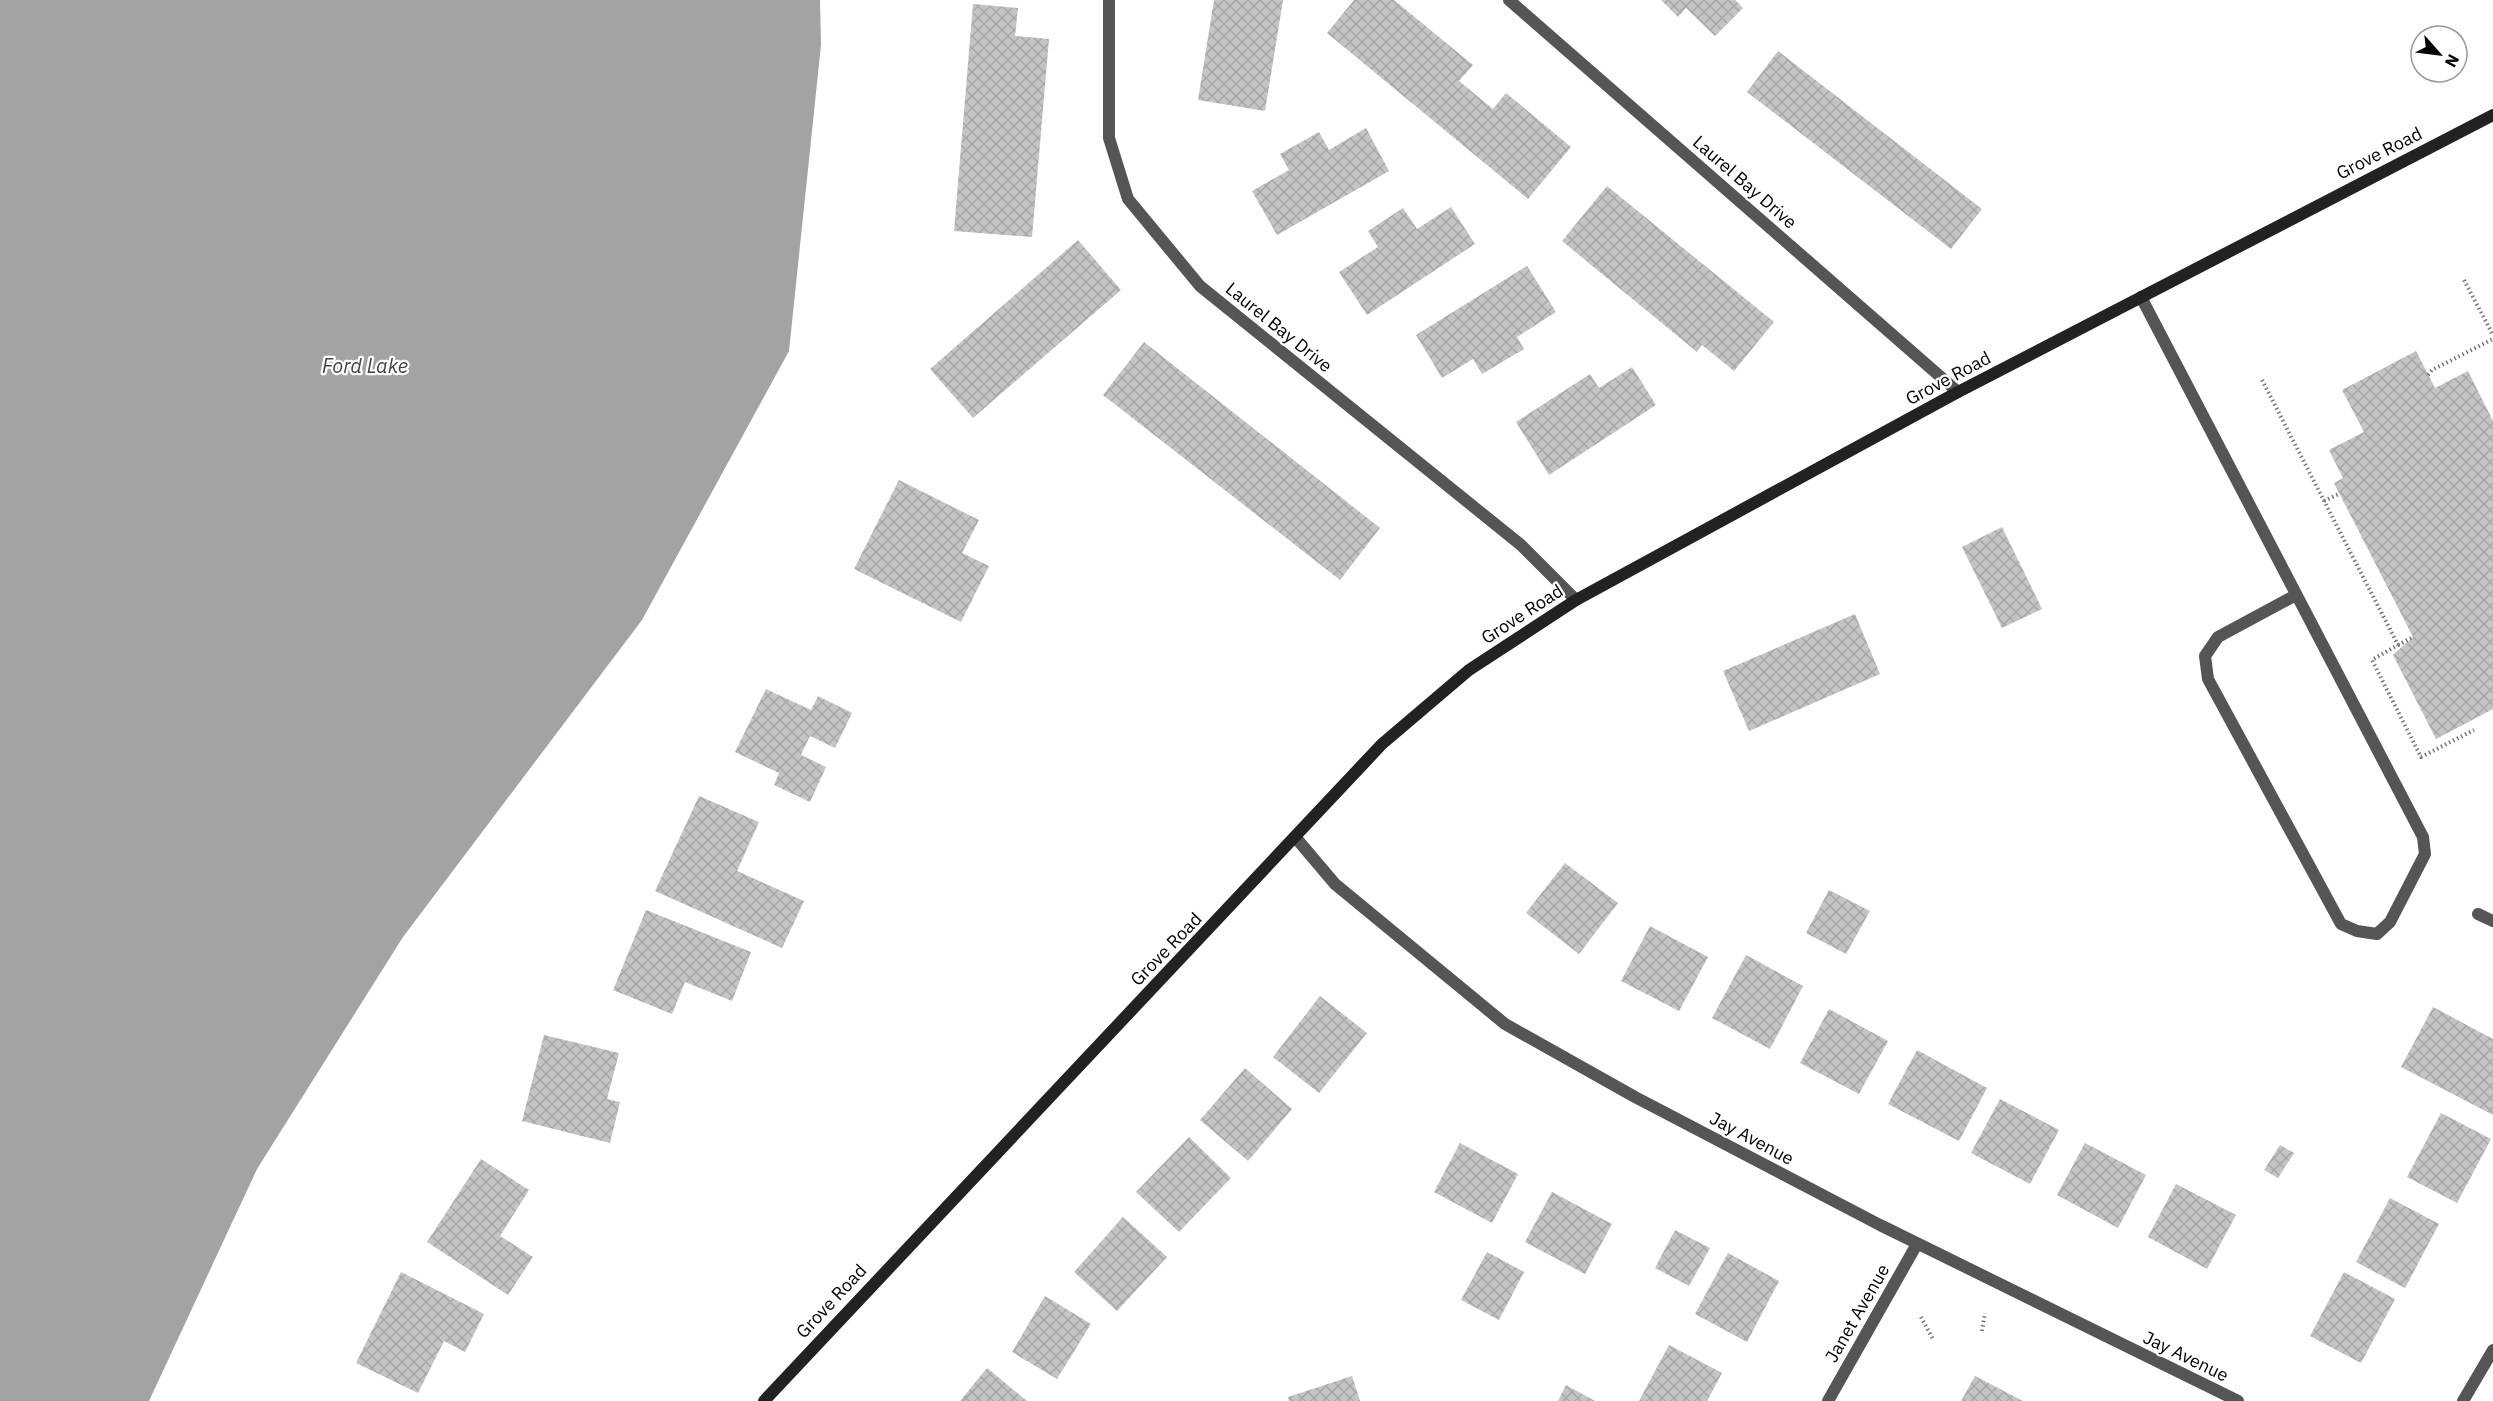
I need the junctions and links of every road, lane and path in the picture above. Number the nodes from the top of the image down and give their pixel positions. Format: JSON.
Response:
{"nodes":[{"id":1,"x":1109,"y":0,"type":"edge"},
{"id":2,"x":1509,"y":0,"type":"edge"},
{"id":3,"x":2493,"y":115,"type":"edge"},
{"id":4,"x":2464,"y":280,"type":"dead end"},
{"id":5,"x":2141,"y":297,"type":"junction"},
{"id":6,"x":2493,"y":337,"type":"edge"},
{"id":7,"x":2428,"y":375,"type":"dead end"},
{"id":8,"x":2262,"y":381,"type":"dead end"},
{"id":9,"x":1958,"y":392,"type":"junction"},
{"id":10,"x":2339,"y":494,"type":"dead end"},
{"id":11,"x":2325,"y":501,"type":"junction"},
{"id":12,"x":2296,"y":595,"type":"junction"},
{"id":13,"x":1576,"y":600,"type":"junction"},
{"id":14,"x":2413,"y":637,"type":"dead end"},
{"id":15,"x":2398,"y":645,"type":"junction"},
{"id":16,"x":2474,"y":730,"type":"dead end"},
{"id":17,"x":1296,"y":838,"type":"junction"},
{"id":18,"x":2478,"y":914,"type":"dead end"},
{"id":19,"x":2493,"y":921,"type":"edge"},
{"id":20,"x":1917,"y":1244,"type":"junction"},
{"id":21,"x":1985,"y":1313,"type":"dead end"},
{"id":22,"x":1921,"y":1317,"type":"dead end"},
{"id":23,"x":1982,"y":1331,"type":"dead end"},
{"id":24,"x":1933,"y":1339,"type":"dead end"},
{"id":25,"x":2493,"y":1350,"type":"edge"},
{"id":26,"x":764,"y":1401,"type":"edge"},
{"id":27,"x":1828,"y":1401,"type":"edge"},
{"id":28,"x":2238,"y":1401,"type":"edge"},
{"id":29,"x":2463,"y":1401,"type":"edge"}],
"edges":[{"from":1,"to":13,"type":"street","name":"Laurel Bay Drive"},
{"from":2,"to":9,"type":"street","name":"Laurel Bay Drive"},
{"from":3,"to":5,"type":"main road","name":"Grove Road"},
{"from":4,"to":6,"type":"path"},
{"from":5,"to":9,"type":"main road","name":"Grove Road"},
{"from":5,"to":12,"type":"street"},
{"from":6,"to":7,"type":"path"},
{"from":8,"to":11,"type":"path"},
{"from":9,"to":13,"type":"main road","name":"Grove Road"},
{"from":10,"to":11,"type":"path"},
{"from":11,"to":15,"type":"path"},
{"from":12,"to":12,"type":"street"},
{"from":13,"to":17,"type":"main road","name":"Grove Road"},
{"from":14,"to":15,"type":"path"},
{"from":15,"to":16,"type":"path"},
{"from":17,"to":20,"type":"street","name":"Jay Avenue"},
{"from":17,"to":26,"type":"main road","name":"Grove Road"},
{"from":18,"to":19,"type":"street"},
{"from":20,"to":27,"type":"street","name":"Janet Avenue"},
{"from":20,"to":28,"type":"street","name":"Jay Avenue"},
{"from":21,"to":23,"type":"path"},
{"from":22,"to":24,"type":"path"},
{"from":25,"to":29,"type":"street"}]}
